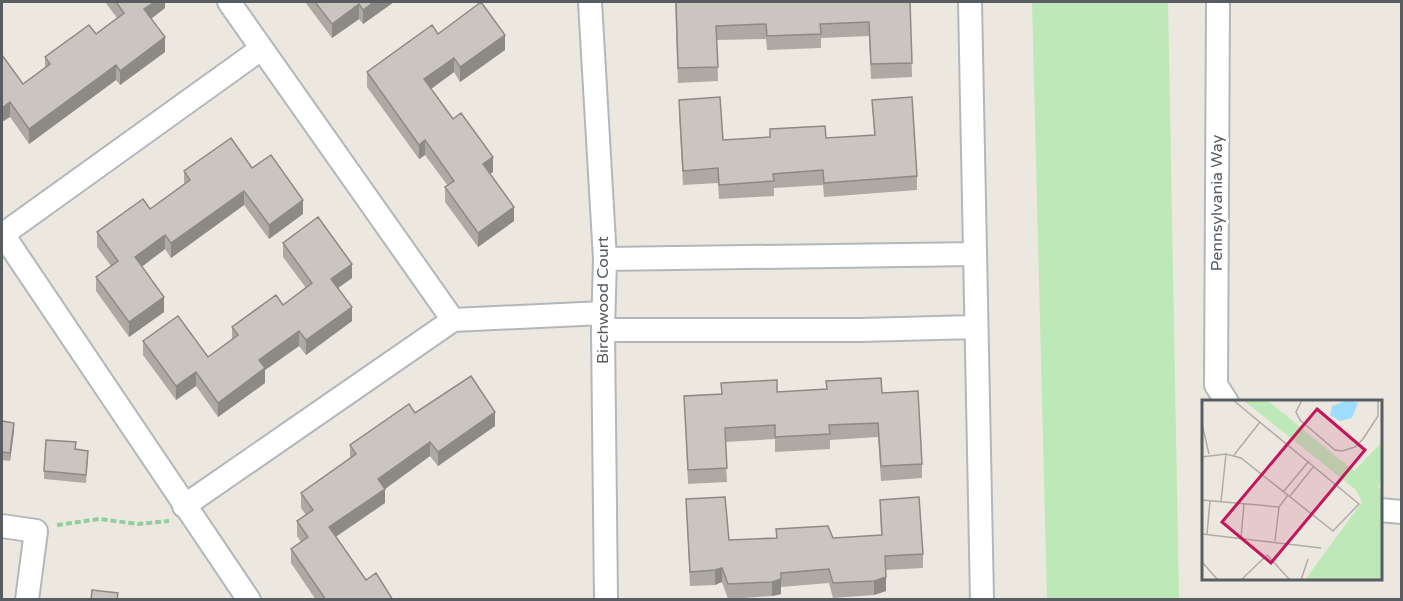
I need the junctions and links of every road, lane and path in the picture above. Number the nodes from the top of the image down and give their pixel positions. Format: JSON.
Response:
{"nodes":[{"id":1,"x":229,"y":2,"type":"edge"},
{"id":2,"x":590,"y":2,"type":"edge"},
{"id":3,"x":970,"y":2,"type":"edge"},
{"id":4,"x":1218,"y":2,"type":"edge"},
{"id":5,"x":261,"y":49,"type":"junction"},
{"id":6,"x":2,"y":234,"type":"edge"},
{"id":7,"x":975,"y":254,"type":"junction"},
{"id":8,"x":605,"y":259,"type":"junction"},
{"id":9,"x":453,"y":320,"type":"junction"},
{"id":10,"x":603,"y":322,"type":"junction"},
{"id":11,"x":975,"y":327,"type":"junction"},
{"id":12,"x":1226,"y":400,"type":"edge"},
{"id":13,"x":184,"y":506,"type":"junction"},
{"id":14,"x":1382,"y":510,"type":"edge"},
{"id":15,"x":1401,"y":512,"type":"edge"},
{"id":16,"x":2,"y":526,"type":"edge"},
{"id":17,"x":36,"y":531,"type":"junction"},
{"id":18,"x":27,"y":600,"type":"edge"},
{"id":19,"x":249,"y":600,"type":"edge"},
{"id":20,"x":606,"y":600,"type":"edge"},
{"id":21,"x":982,"y":600,"type":"edge"}],
"edges":[{"from":1,"to":5,"type":"street"},
{"from":2,"to":8,"type":"street","name":"Birchwood Court"},
{"from":3,"to":7,"type":"street"},
{"from":4,"to":12,"type":"street","name":"Pennsylvania Way"},
{"from":5,"to":6,"type":"street"},
{"from":5,"to":9,"type":"street"},
{"from":6,"to":13,"type":"street"},
{"from":7,"to":8,"type":"street"},
{"from":7,"to":11,"type":"street"},
{"from":8,"to":10,"type":"street","name":"Birchwood Court"},
{"from":9,"to":10,"type":"street"},
{"from":9,"to":13,"type":"street"},
{"from":10,"to":11,"type":"street"},
{"from":10,"to":20,"type":"street","name":"Birchwood Court"},
{"from":11,"to":21,"type":"street"},
{"from":13,"to":17,"type":"path"},
{"from":13,"to":19,"type":"street"},
{"from":14,"to":15,"type":"street"},
{"from":16,"to":17,"type":"street"},
{"from":17,"to":18,"type":"street"}]}
